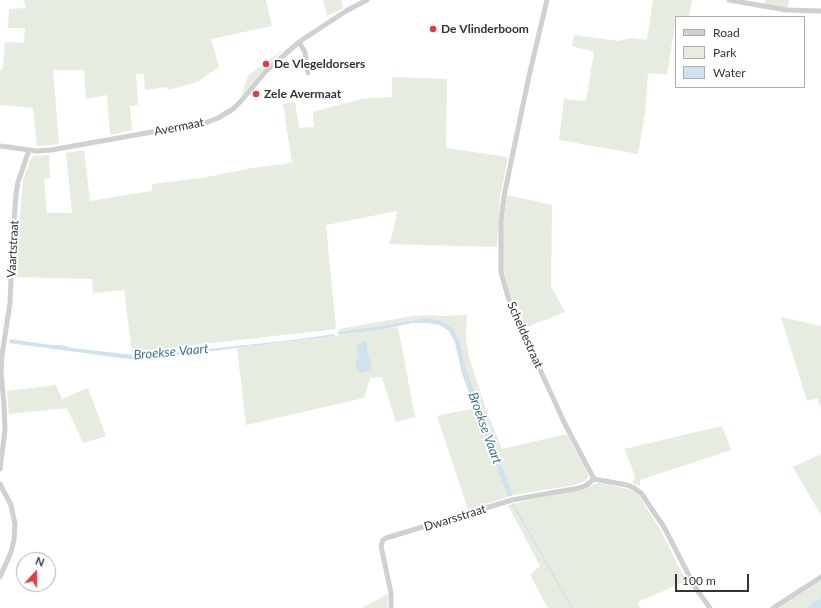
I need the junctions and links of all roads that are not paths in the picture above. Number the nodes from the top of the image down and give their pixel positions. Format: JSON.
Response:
{"nodes":[{"id":1,"x":367,"y":0,"type":"edge"},
{"id":2,"x":547,"y":0,"type":"edge"},
{"id":3,"x":729,"y":0,"type":"edge"},
{"id":4,"x":821,"y":11,"type":"edge"},
{"id":5,"x":299,"y":42,"type":"junction"},
{"id":6,"x":308,"y":73,"type":"dead end"},
{"id":7,"x":0,"y":146,"type":"edge"},
{"id":8,"x":29,"y":150,"type":"junction"},
{"id":9,"x":0,"y":469,"type":"edge"},
{"id":10,"x":594,"y":479,"type":"junction"},
{"id":11,"x":0,"y":484,"type":"edge"},
{"id":12,"x":0,"y":576,"type":"edge"},
{"id":13,"x":821,"y":577,"type":"edge"},
{"id":14,"x":391,"y":608,"type":"edge"},
{"id":15,"x":710,"y":608,"type":"edge"},
{"id":16,"x":773,"y":608,"type":"edge"}],
"edges":[{"from":1,"to":5,"type":"street","name":"Avermaat"},
{"from":2,"to":10,"type":"street","name":"Scheldestraat"},
{"from":3,"to":4,"type":"street"},
{"from":5,"to":6,"type":"street"},
{"from":5,"to":8,"type":"street","name":"Avermaat"},
{"from":7,"to":8,"type":"street","name":"Avermaat"},
{"from":8,"to":9,"type":"street","name":"Vaartstraat"},
{"from":10,"to":14,"type":"street","name":"Dwarsstraat"},
{"from":10,"to":15,"type":"street"},
{"from":11,"to":12,"type":"street"},
{"from":13,"to":16,"type":"street"}]}
